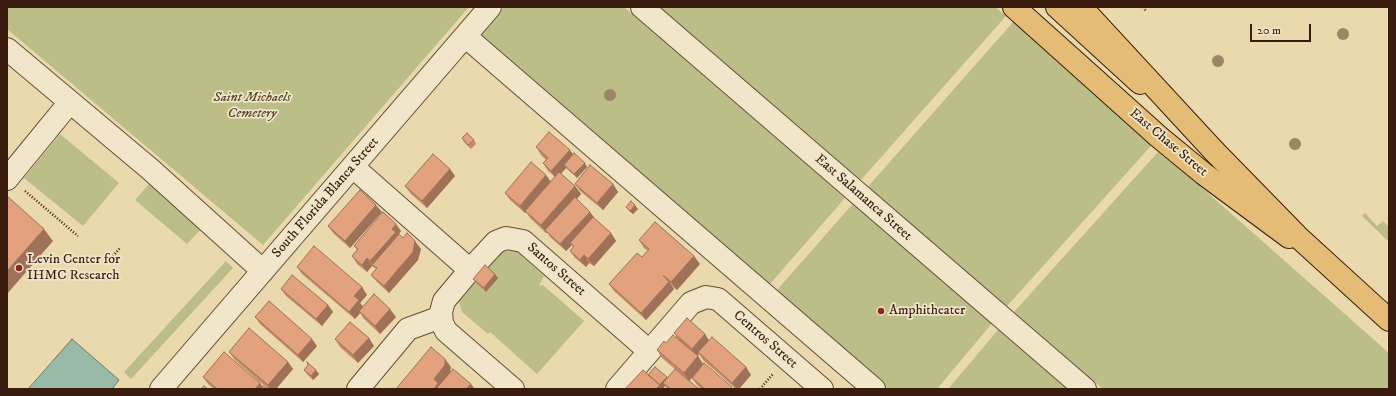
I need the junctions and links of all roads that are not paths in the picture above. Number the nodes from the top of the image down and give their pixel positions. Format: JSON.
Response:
{"nodes":[{"id":1,"x":490,"y":7,"type":"edge"},
{"id":2,"x":642,"y":7,"type":"edge"},
{"id":3,"x":1014,"y":7,"type":"edge"},
{"id":4,"x":1057,"y":7,"type":"edge"},
{"id":5,"x":1081,"y":7,"type":"edge"},
{"id":6,"x":465,"y":36,"type":"junction"},
{"id":7,"x":7,"y":49,"type":"edge"},
{"id":8,"x":70,"y":102,"type":"junction"},
{"id":9,"x":1214,"y":151,"type":"junction"},
{"id":10,"x":353,"y":167,"type":"junction"},
{"id":11,"x":15,"y":184,"type":"edge"},
{"id":12,"x":1332,"y":268,"type":"junction"},
{"id":13,"x":470,"y":270,"type":"junction"},
{"id":14,"x":263,"y":271,"type":"junction"},
{"id":15,"x":441,"y":317,"type":"junction"},
{"id":16,"x":1389,"y":320,"type":"edge"},
{"id":17,"x":649,"y":351,"type":"junction"},
{"id":18,"x":161,"y":389,"type":"edge"},
{"id":19,"x":358,"y":389,"type":"edge"},
{"id":20,"x":513,"y":389,"type":"edge"},
{"id":21,"x":617,"y":389,"type":"edge"},
{"id":22,"x":822,"y":389,"type":"edge"},
{"id":23,"x":874,"y":389,"type":"edge"},
{"id":24,"x":1085,"y":389,"type":"edge"}],
"edges":[{"from":1,"to":6,"type":"street","name":"South Florida Blanca Street"},
{"from":2,"to":24,"type":"street","name":"East Salamanca Street"},
{"from":3,"to":12,"type":"main road","name":"East Chase Street"},
{"from":4,"to":9,"type":"main road","name":"East Chase Street"},
{"from":5,"to":9,"type":"main road"},
{"from":6,"to":10,"type":"street","name":"South Florida Blanca Street"},
{"from":6,"to":23,"type":"street"},
{"from":7,"to":8,"type":"street"},
{"from":8,"to":11,"type":"street"},
{"from":8,"to":14,"type":"street"},
{"from":9,"to":12,"type":"main road","name":"East Chase Street"},
{"from":10,"to":13,"type":"street"},
{"from":10,"to":14,"type":"street","name":"South Florida Blanca Street"},
{"from":12,"to":16,"type":"main road","name":"East Chase Street"},
{"from":13,"to":15,"type":"street","name":"Santos Street"},
{"from":13,"to":17,"type":"street","name":"Santos Street"},
{"from":14,"to":18,"type":"street","name":"South Florida Blanca Street"},
{"from":15,"to":19,"type":"street"},
{"from":15,"to":20,"type":"street"},
{"from":17,"to":21,"type":"street"},
{"from":17,"to":22,"type":"street","name":"Centros Street"}]}
